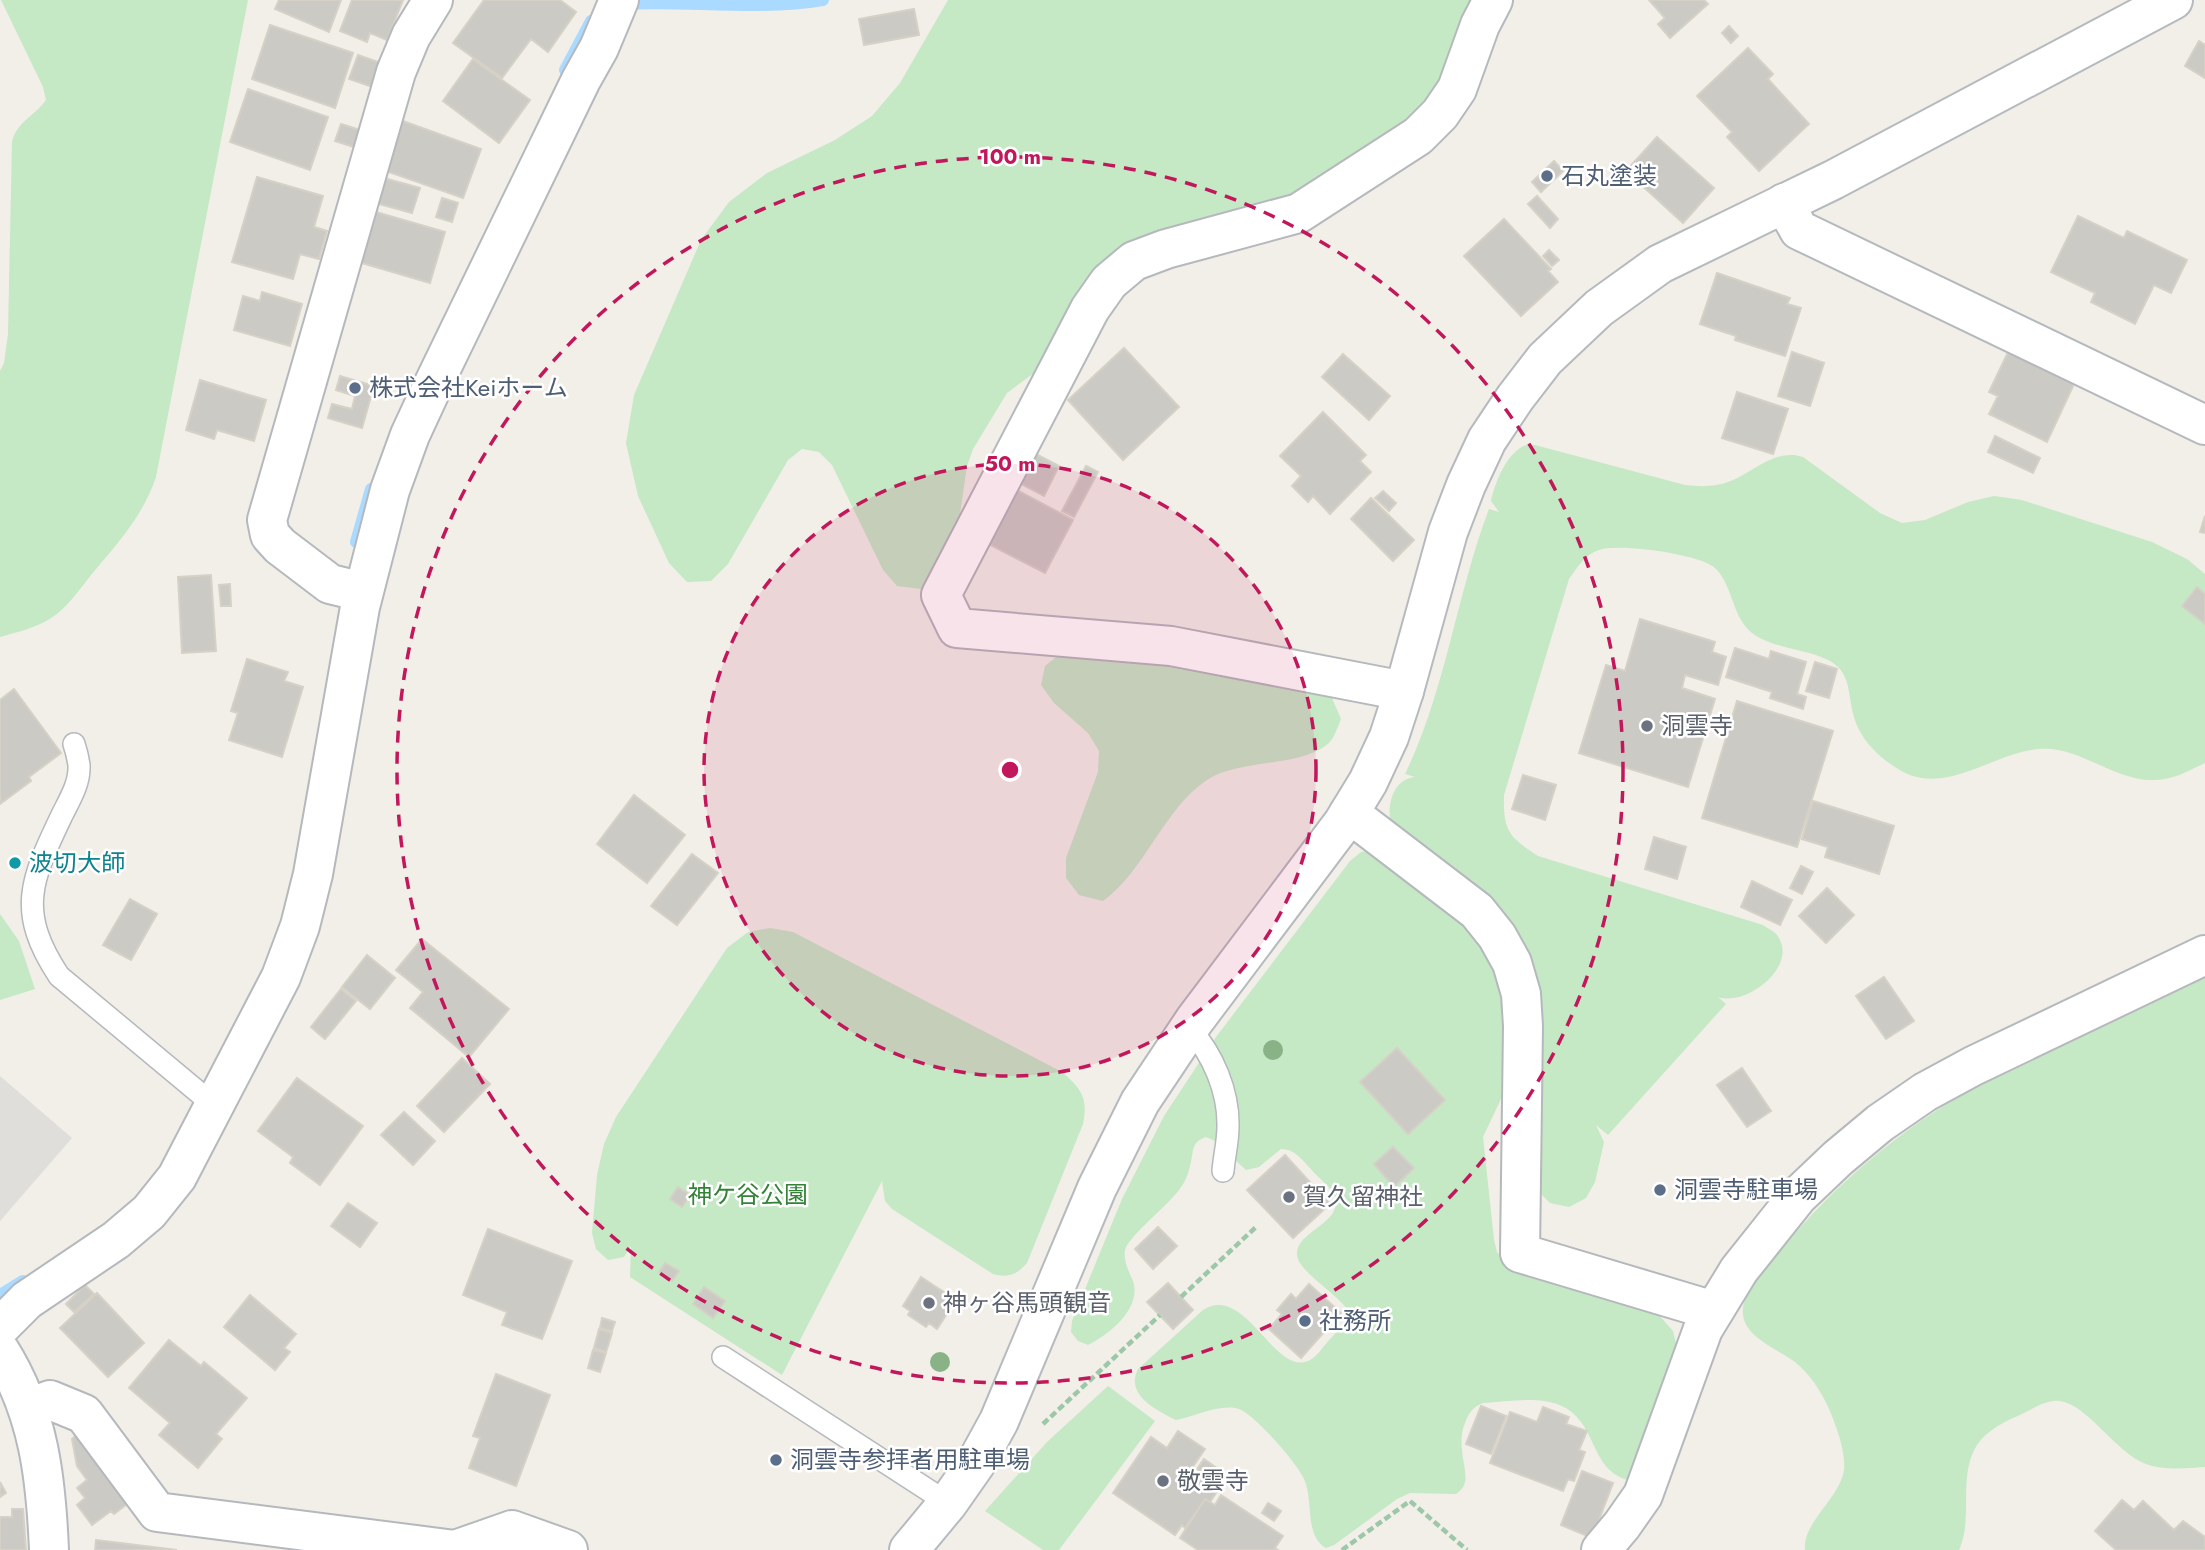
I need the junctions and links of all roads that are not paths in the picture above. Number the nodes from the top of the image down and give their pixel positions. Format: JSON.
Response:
{"nodes":[{"id":1,"x":433,"y":0,"type":"edge"},
{"id":2,"x":1493,"y":0,"type":"edge"},
{"id":3,"x":2173,"y":0,"type":"edge"},
{"id":4,"x":617,"y":8,"type":"edge"},
{"id":5,"x":1784,"y":204,"type":"junction"},
{"id":6,"x":2205,"y":425,"type":"edge"},
{"id":7,"x":363,"y":592,"type":"junction"},
{"id":8,"x":1405,"y":691,"type":"junction"},
{"id":9,"x":74,"y":744,"type":"dead end"},
{"id":10,"x":1349,"y":813,"type":"junction"},
{"id":11,"x":2205,"y":955,"type":"edge"},
{"id":12,"x":1189,"y":1028,"type":"junction"},
{"id":13,"x":215,"y":1106,"type":"junction"},
{"id":14,"x":1223,"y":1171,"type":"dead end"},
{"id":15,"x":1714,"y":1311,"type":"junction"},
{"id":16,"x":0,"y":1326,"type":"edge"},
{"id":17,"x":0,"y":1351,"type":"edge"},
{"id":18,"x":723,"y":1357,"type":"dead end"},
{"id":19,"x":28,"y":1408,"type":"junction"},
{"id":20,"x":948,"y":1503,"type":"junction"},
{"id":21,"x":49,"y":1550,"type":"edge"},
{"id":22,"x":568,"y":1550,"type":"edge"},
{"id":23,"x":909,"y":1550,"type":"edge"},
{"id":24,"x":1601,"y":1550,"type":"edge"}],
"edges":[{"from":1,"to":7,"type":"street"},
{"from":2,"to":8,"type":"street"},
{"from":3,"to":5,"type":"street"},
{"from":4,"to":7,"type":"street"},
{"from":5,"to":6,"type":"street"},
{"from":5,"to":8,"type":"street"},
{"from":7,"to":13,"type":"street"},
{"from":8,"to":10,"type":"street"},
{"from":9,"to":13,"type":"lane"},
{"from":10,"to":12,"type":"street"},
{"from":10,"to":15,"type":"street"},
{"from":11,"to":15,"type":"street"},
{"from":12,"to":14,"type":"lane"},
{"from":12,"to":20,"type":"street"},
{"from":13,"to":16,"type":"street"},
{"from":15,"to":24,"type":"street"},
{"from":17,"to":19,"type":"street"},
{"from":18,"to":20,"type":"lane"},
{"from":19,"to":21,"type":"street"},
{"from":19,"to":22,"type":"street"},
{"from":20,"to":23,"type":"street"}]}
